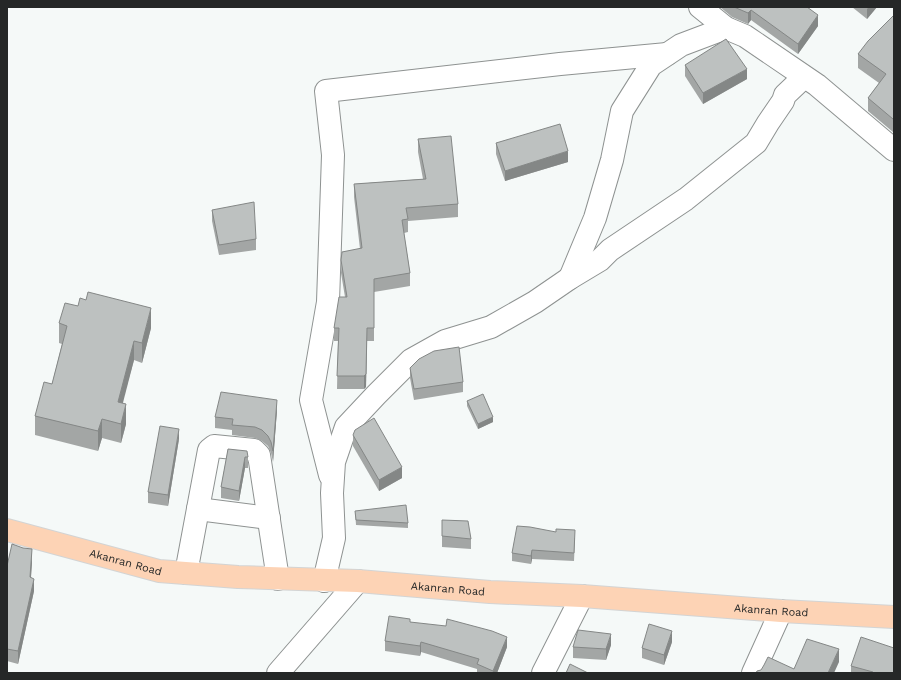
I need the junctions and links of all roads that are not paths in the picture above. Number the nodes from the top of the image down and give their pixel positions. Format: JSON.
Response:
{"nodes":[{"id":1,"x":700,"y":7,"type":"edge"},
{"id":2,"x":726,"y":28,"type":"junction"},
{"id":3,"x":667,"y":54,"type":"junction"},
{"id":4,"x":804,"y":77,"type":"junction"},
{"id":5,"x":894,"y":150,"type":"edge"},
{"id":6,"x":570,"y":278,"type":"junction"},
{"id":7,"x":332,"y":485,"type":"junction"},
{"id":8,"x":198,"y":509,"type":"junction"},
{"id":9,"x":269,"y":518,"type":"junction"},
{"id":10,"x":7,"y":530,"type":"edge"},
{"id":11,"x":186,"y":573,"type":"junction"},
{"id":12,"x":278,"y":579,"type":"junction"},
{"id":13,"x":324,"y":580,"type":"junction"},
{"id":14,"x":358,"y":581,"type":"junction"},
{"id":15,"x":582,"y":596,"type":"junction"},
{"id":16,"x":781,"y":611,"type":"junction"},
{"id":17,"x":894,"y":617,"type":"edge"},
{"id":18,"x":278,"y":673,"type":"edge"},
{"id":19,"x":543,"y":673,"type":"edge"},
{"id":20,"x":753,"y":673,"type":"edge"}],
"edges":[{"from":1,"to":2,"type":"street"},
{"from":2,"to":3,"type":"street"},
{"from":2,"to":4,"type":"street"},
{"from":3,"to":6,"type":"street"},
{"from":3,"to":7,"type":"street"},
{"from":4,"to":5,"type":"street"},
{"from":4,"to":6,"type":"street"},
{"from":6,"to":7,"type":"street"},
{"from":7,"to":13,"type":"street"},
{"from":8,"to":9,"type":"street"},
{"from":8,"to":9,"type":"street"},
{"from":8,"to":11,"type":"street"},
{"from":9,"to":12,"type":"street"},
{"from":10,"to":11,"type":"main road","name":"Akanran Road"},
{"from":11,"to":12,"type":"main road","name":"Akanran Road"},
{"from":12,"to":13,"type":"main road","name":"Akanran Road"},
{"from":13,"to":14,"type":"main road","name":"Akanran Road"},
{"from":14,"to":15,"type":"main road","name":"Akanran Road"},
{"from":14,"to":18,"type":"street"},
{"from":15,"to":16,"type":"main road","name":"Akanran Road"},
{"from":15,"to":19,"type":"street"},
{"from":16,"to":17,"type":"main road","name":"Akanran Road"},
{"from":16,"to":20,"type":"street"}]}
